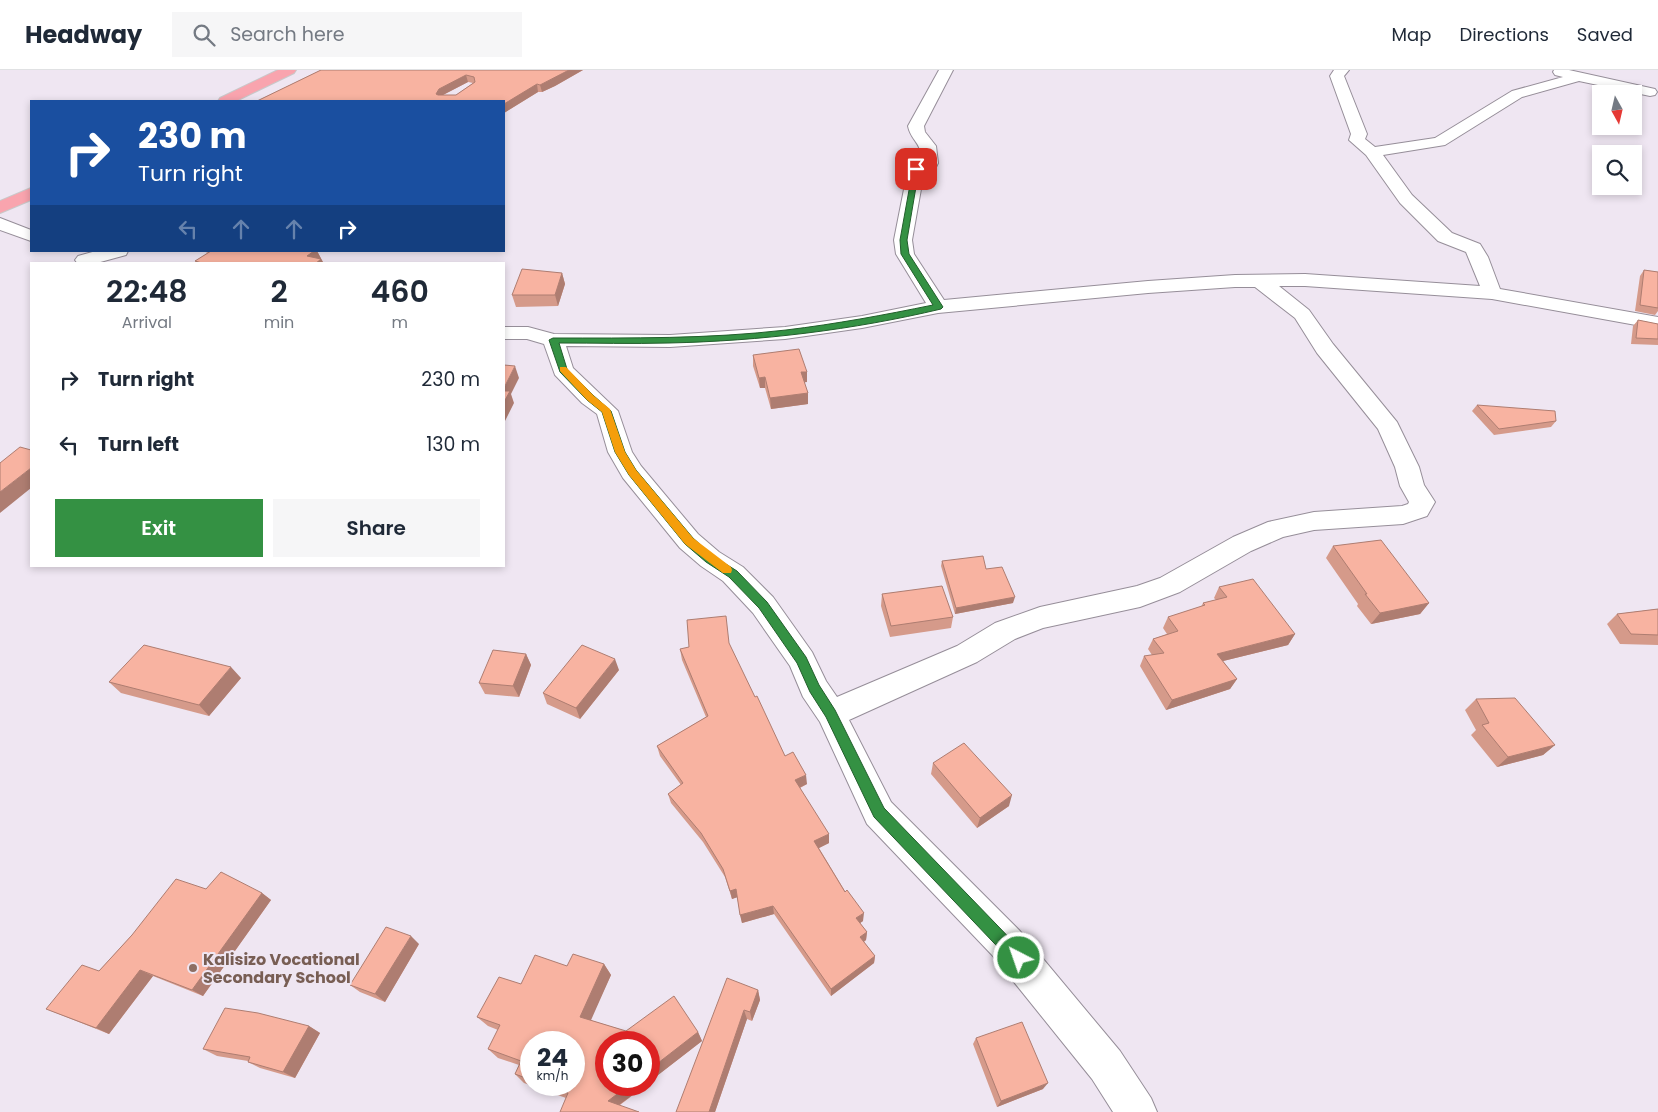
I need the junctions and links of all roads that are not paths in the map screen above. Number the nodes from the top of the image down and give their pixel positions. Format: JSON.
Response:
{"nodes":[{"id":1,"x":290,"y":70,"type":"edge"},
{"id":2,"x":946,"y":70,"type":"edge"},
{"id":3,"x":1342,"y":70,"type":"edge"},
{"id":4,"x":1554,"y":70,"type":"edge"},
{"id":5,"x":1579,"y":77,"type":"junction"},
{"id":6,"x":1650,"y":92,"type":"dead end"},
{"id":7,"x":227,"y":100,"type":"edge"},
{"id":8,"x":1372,"y":152,"type":"junction"},
{"id":9,"x":30,"y":193,"type":"edge"},
{"id":10,"x":0,"y":208,"type":"edge"},
{"id":11,"x":0,"y":222,"type":"edge"},
{"id":12,"x":30,"y":236,"type":"edge"},
{"id":13,"x":68,"y":252,"type":"edge"},
{"id":14,"x":116,"y":252,"type":"edge"},
{"id":15,"x":90,"y":262,"type":"edge"},
{"id":16,"x":1260,"y":281,"type":"junction"},
{"id":17,"x":1492,"y":293,"type":"junction"},
{"id":18,"x":938,"y":307,"type":"junction"},
{"id":19,"x":1658,"y":323,"type":"edge"},
{"id":20,"x":505,"y":333,"type":"edge"},
{"id":21,"x":553,"y":340,"type":"junction"},
{"id":22,"x":831,"y":714,"type":"junction"},
{"id":23,"x":1137,"y":1112,"type":"edge"}],
"edges":[{"from":1,"to":7,"type":"highway"},
{"from":2,"to":18,"type":"street"},
{"from":3,"to":8,"type":"street"},
{"from":4,"to":5,"type":"street"},
{"from":5,"to":6,"type":"street"},
{"from":5,"to":8,"type":"street"},
{"from":8,"to":17,"type":"street"},
{"from":9,"to":10,"type":"highway"},
{"from":11,"to":12,"type":"street"},
{"from":13,"to":15,"type":"street"},
{"from":14,"to":15,"type":"street"},
{"from":16,"to":17,"type":"street"},
{"from":16,"to":18,"type":"street"},
{"from":16,"to":22,"type":"street"},
{"from":17,"to":19,"type":"street"},
{"from":18,"to":21,"type":"street"},
{"from":20,"to":21,"type":"street"},
{"from":21,"to":22,"type":"street"},
{"from":22,"to":23,"type":"street"}]}
